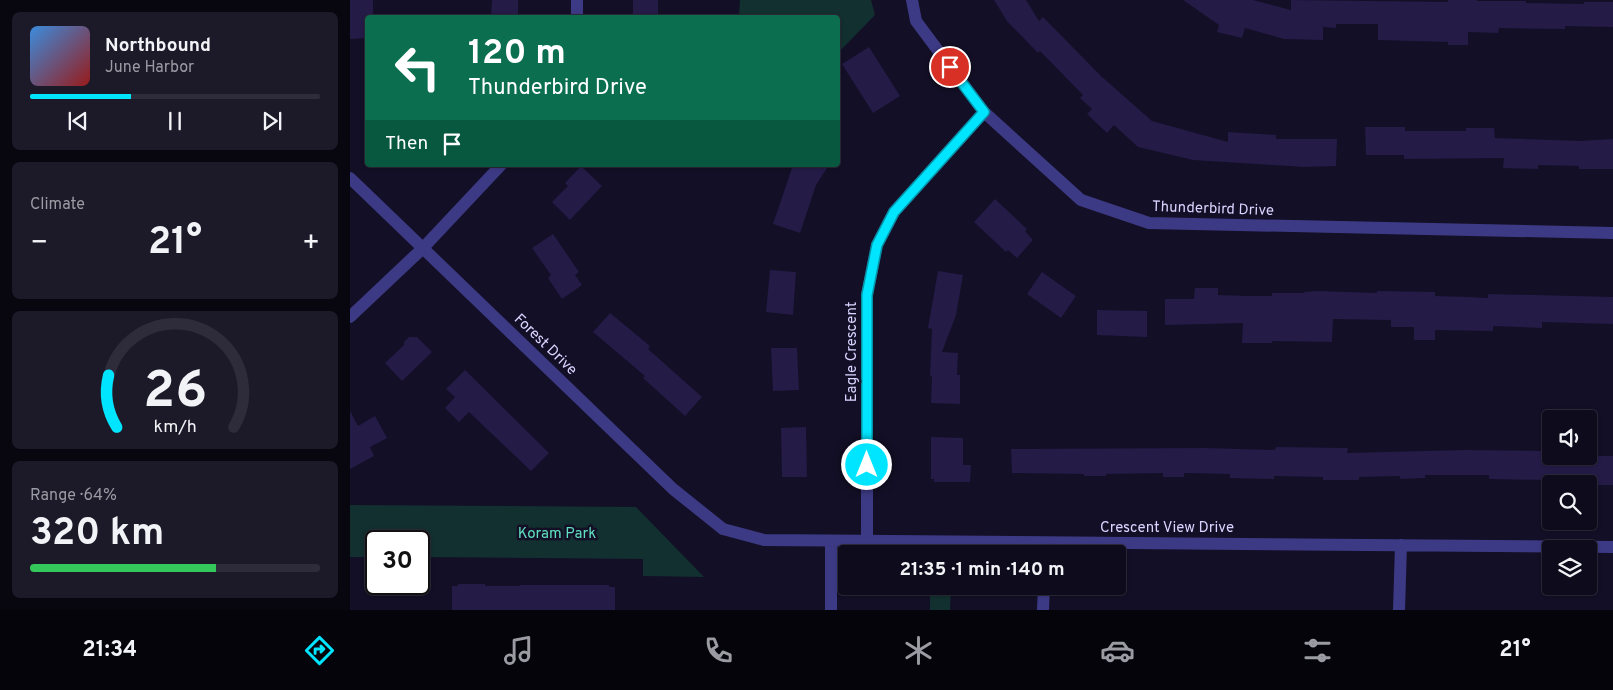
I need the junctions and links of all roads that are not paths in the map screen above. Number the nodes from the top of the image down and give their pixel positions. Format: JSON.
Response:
{"nodes":[{"id":1,"x":577,"y":0,"type":"edge"},
{"id":2,"x":912,"y":0,"type":"edge"},
{"id":3,"x":577,"y":15,"type":"edge"},
{"id":4,"x":984,"y":112,"type":"junction"},
{"id":5,"x":499,"y":167,"type":"edge"},
{"id":6,"x":350,"y":178,"type":"edge"},
{"id":7,"x":1613,"y":232,"type":"edge"},
{"id":8,"x":423,"y":248,"type":"junction"},
{"id":9,"x":350,"y":317,"type":"edge"},
{"id":10,"x":723,"y":529,"type":"joint"},
{"id":11,"x":831,"y":541,"type":"junction"},
{"id":12,"x":867,"y":541,"type":"junction"},
{"id":13,"x":969,"y":545,"type":"edge"},
{"id":14,"x":1401,"y":545,"type":"junction"},
{"id":15,"x":1126,"y":547,"type":"edge"},
{"id":16,"x":1613,"y":547,"type":"edge"},
{"id":17,"x":1044,"y":595,"type":"edge"},
{"id":18,"x":832,"y":610,"type":"edge"},
{"id":19,"x":1043,"y":610,"type":"edge"},
{"id":20,"x":1399,"y":610,"type":"edge"}],
"edges":[{"from":1,"to":3,"type":"street"},
{"from":2,"to":4,"type":"street","name":"Thunderbird Drive"},
{"from":4,"to":7,"type":"street","name":"Thunderbird Drive"},
{"from":4,"to":12,"type":"street","name":"Eagle Crescent"},
{"from":5,"to":8,"type":"street"},
{"from":6,"to":8,"type":"street","name":"Forest Drive"},
{"from":8,"to":9,"type":"street"},
{"from":8,"to":10,"type":"street","name":"Forest Drive"},
{"from":10,"to":11,"type":"street","name":"Crescent View Drive"},
{"from":11,"to":12,"type":"street","name":"Crescent View Drive"},
{"from":11,"to":18,"type":"street"},
{"from":12,"to":13,"type":"street","name":"Crescent View Drive"},
{"from":14,"to":15,"type":"street","name":"Crescent View Drive"},
{"from":14,"to":16,"type":"street","name":"Crescent View Drive"},
{"from":14,"to":20,"type":"street"},
{"from":17,"to":19,"type":"street"}]}
